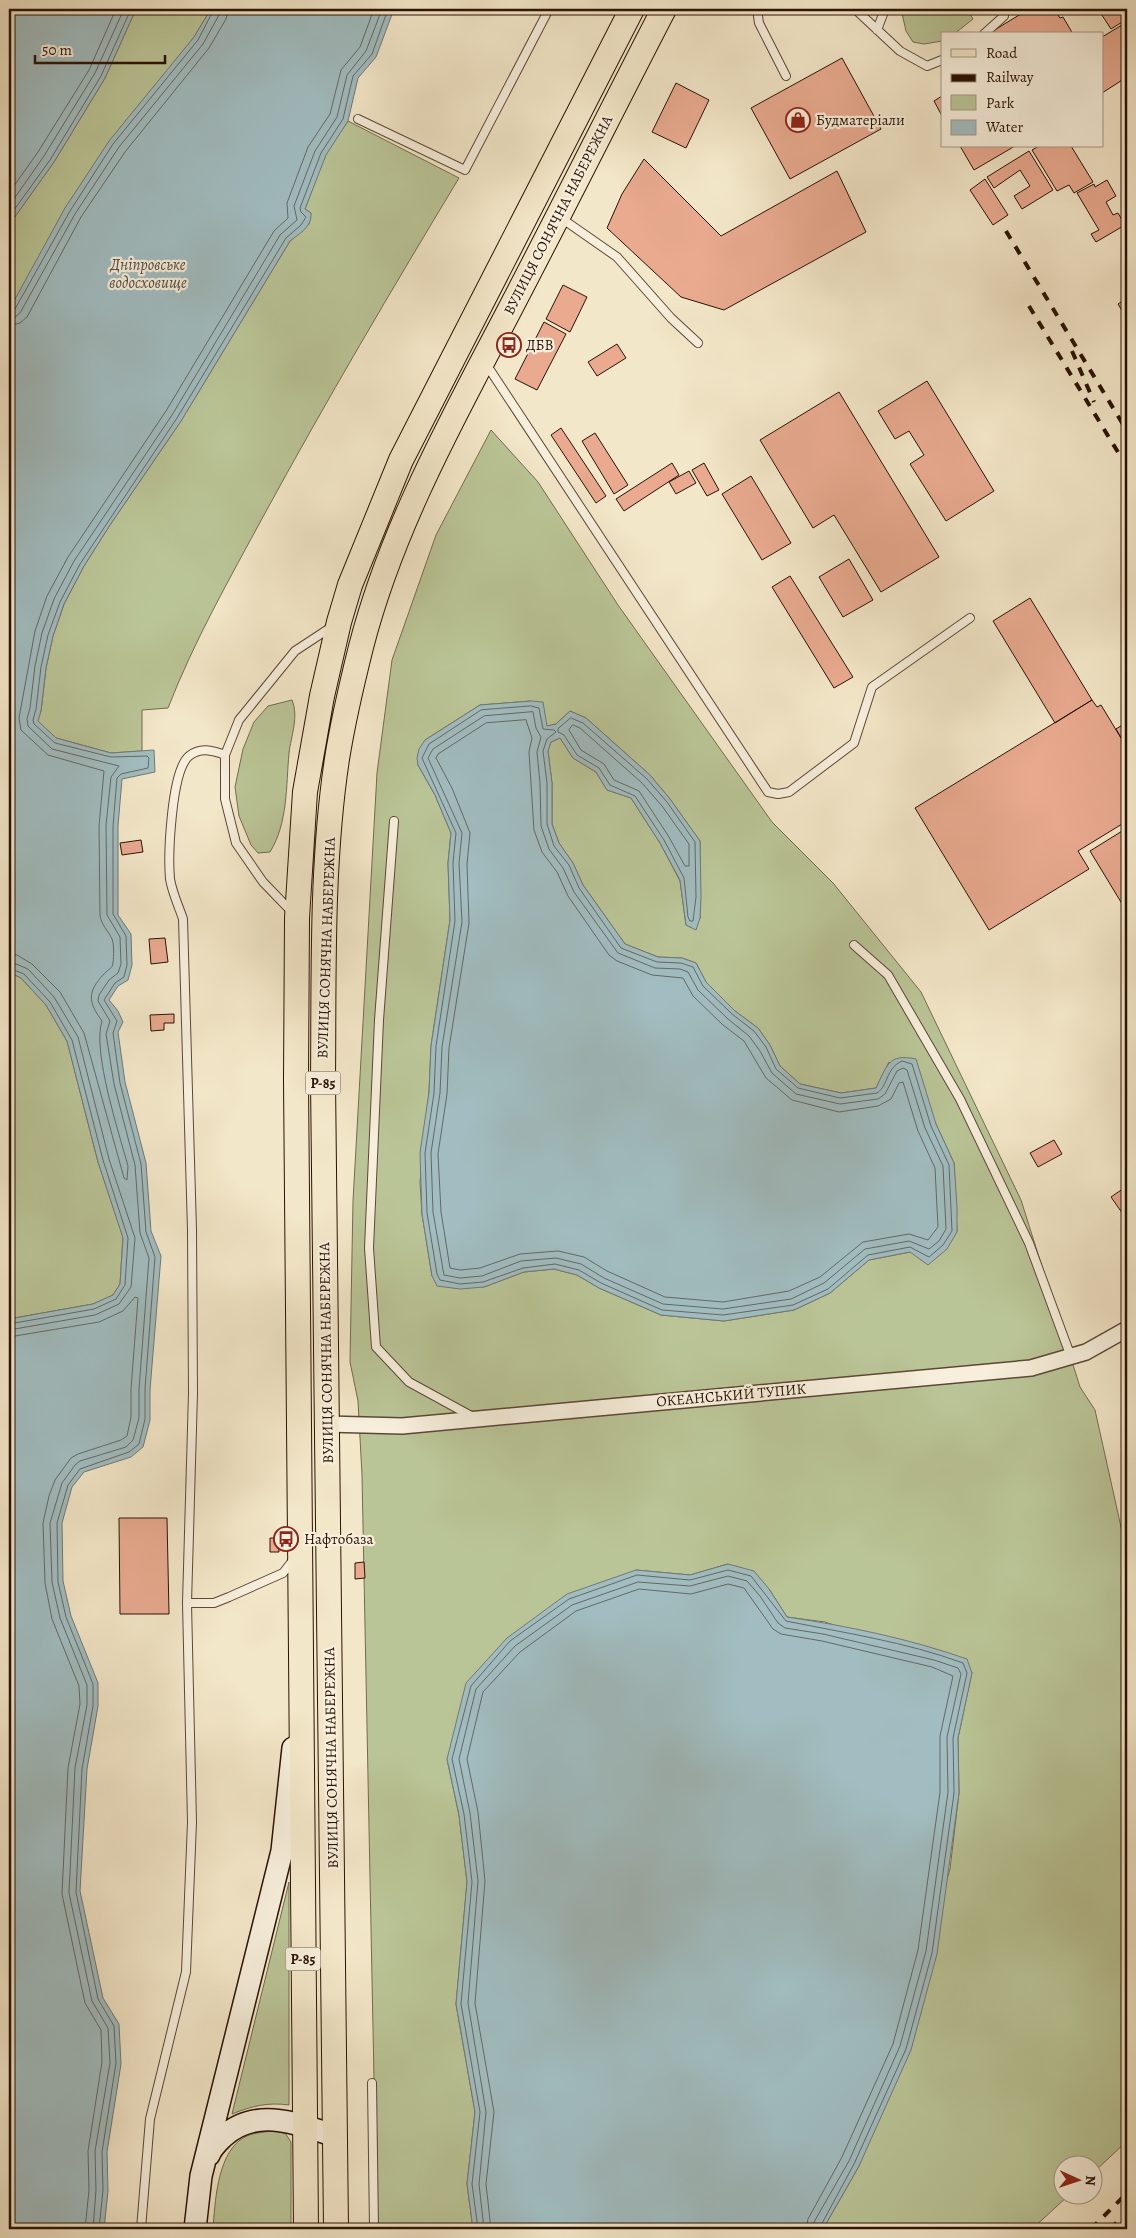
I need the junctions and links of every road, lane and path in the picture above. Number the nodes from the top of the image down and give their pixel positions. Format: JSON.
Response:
{"nodes":[{"id":1,"x":549,"y":9,"type":"edge"},
{"id":2,"x":632,"y":9,"type":"edge"},
{"id":3,"x":664,"y":9,"type":"edge"},
{"id":4,"x":757,"y":9,"type":"edge"},
{"id":5,"x":855,"y":9,"type":"edge"},
{"id":6,"x":885,"y":9,"type":"edge"},
{"id":7,"x":1004,"y":9,"type":"edge"},
{"id":8,"x":877,"y":30,"type":"junction"},
{"id":9,"x":986,"y":32,"type":"edge"},
{"id":10,"x":941,"y":60,"type":"edge"},
{"id":11,"x":786,"y":76,"type":"dead end"},
{"id":12,"x":358,"y":120,"type":"dead end"},
{"id":13,"x":558,"y":215,"type":"junction"},
{"id":14,"x":698,"y":343,"type":"dead end"},
{"id":15,"x":480,"y":365,"type":"junction"},
{"id":16,"x":970,"y":618,"type":"dead end"},
{"id":17,"x":339,"y":622,"type":"junction"},
{"id":18,"x":225,"y":755,"type":"junction"},
{"id":19,"x":394,"y":822,"type":"dead end"},
{"id":20,"x":297,"y":918,"type":"junction"},
{"id":21,"x":854,"y":945,"type":"dead end"},
{"id":22,"x":1127,"y":1329,"type":"edge"},
{"id":23,"x":1071,"y":1357,"type":"junction"},
{"id":24,"x":477,"y":1419,"type":"junction"},
{"id":25,"x":327,"y":1424,"type":"junction"},
{"id":26,"x":299,"y":1552,"type":"junction"},
{"id":27,"x":187,"y":1603,"type":"junction"},
{"id":28,"x":300,"y":1688,"type":"junction"},
{"id":29,"x":372,"y":2083,"type":"dead end"},
{"id":30,"x":305,"y":2126,"type":"junction"},
{"id":31,"x":335,"y":2136,"type":"junction"},
{"id":32,"x":201,"y":2176,"type":"junction"},
{"id":33,"x":142,"y":2229,"type":"edge"},
{"id":34,"x":195,"y":2229,"type":"edge"},
{"id":35,"x":306,"y":2229,"type":"edge"},
{"id":36,"x":336,"y":2229,"type":"edge"},
{"id":37,"x":374,"y":2229,"type":"edge"}],
"edges":[{"from":1,"to":12,"type":"lane"},
{"from":2,"to":17,"type":"main road","name":"ВУЛИЦЯ СОНЯЧНА НАБЕРЕЖНА","number":"Р-85"},
{"from":3,"to":13,"type":"main road","name":"ВУЛИЦЯ СОНЯЧНА НАБЕРЕЖНА","number":"Р-85"},
{"from":4,"to":11,"type":"lane"},
{"from":5,"to":8,"type":"lane"},
{"from":6,"to":8,"type":"lane"},
{"from":7,"to":9,"type":"lane"},
{"from":8,"to":10,"type":"lane"},
{"from":13,"to":14,"type":"lane"},
{"from":13,"to":15,"type":"main road","name":"ВУЛИЦЯ СОНЯЧНА НАБЕРЕЖНА","number":"Р-85"},
{"from":15,"to":16,"type":"lane"},
{"from":15,"to":25,"type":"main road","name":"ВУЛИЦЯ СОНЯЧНА НАБЕРЕЖНА","number":"Р-85"},
{"from":17,"to":18,"type":"lane"},
{"from":17,"to":20,"type":"main road","name":"ВУЛИЦЯ СОНЯЧНА НАБЕРЕЖНА","number":"Р-85"},
{"from":18,"to":20,"type":"lane"},
{"from":18,"to":27,"type":"lane"},
{"from":19,"to":24,"type":"lane"},
{"from":20,"to":26,"type":"main road","name":"ВУЛИЦЯ СОНЯЧНА НАБЕРЕЖНА","number":"Р-85"},
{"from":21,"to":23,"type":"lane"},
{"from":22,"to":23,"type":"street","name":"ОКЕАНСЬКИЙ ТУПИК"},
{"from":23,"to":24,"type":"street","name":"ОКЕАНСЬКИЙ ТУПИК"},
{"from":24,"to":25,"type":"street","name":"ОКЕАНСЬКИЙ ТУПИК"},
{"from":25,"to":31,"type":"main road","name":"ВУЛИЦЯ СОНЯЧНА НАБЕРЕЖНА","number":"Р-85"},
{"from":26,"to":27,"type":"lane"},
{"from":26,"to":28,"type":"main road","name":"ВУЛИЦЯ СОНЯЧНА НАБЕРЕЖНА","number":"Р-85"},
{"from":27,"to":33,"type":"lane"},
{"from":28,"to":30,"type":"main road","name":"ВУЛИЦЯ СОНЯЧНА НАБЕРЕЖНА","number":"Р-85"},
{"from":28,"to":32,"type":"main road"},
{"from":29,"to":37,"type":"lane"},
{"from":30,"to":31,"type":"main road"},
{"from":30,"to":32,"type":"main road"},
{"from":30,"to":35,"type":"main road","name":"ВУЛИЦЯ СОНЯЧНА НАБЕРЕЖНА","number":"Р-85"},
{"from":31,"to":36,"type":"main road","name":"ВУЛИЦЯ СОНЯЧНА НАБЕРЕЖНА","number":"Р-85"},
{"from":32,"to":34,"type":"main road"}]}
